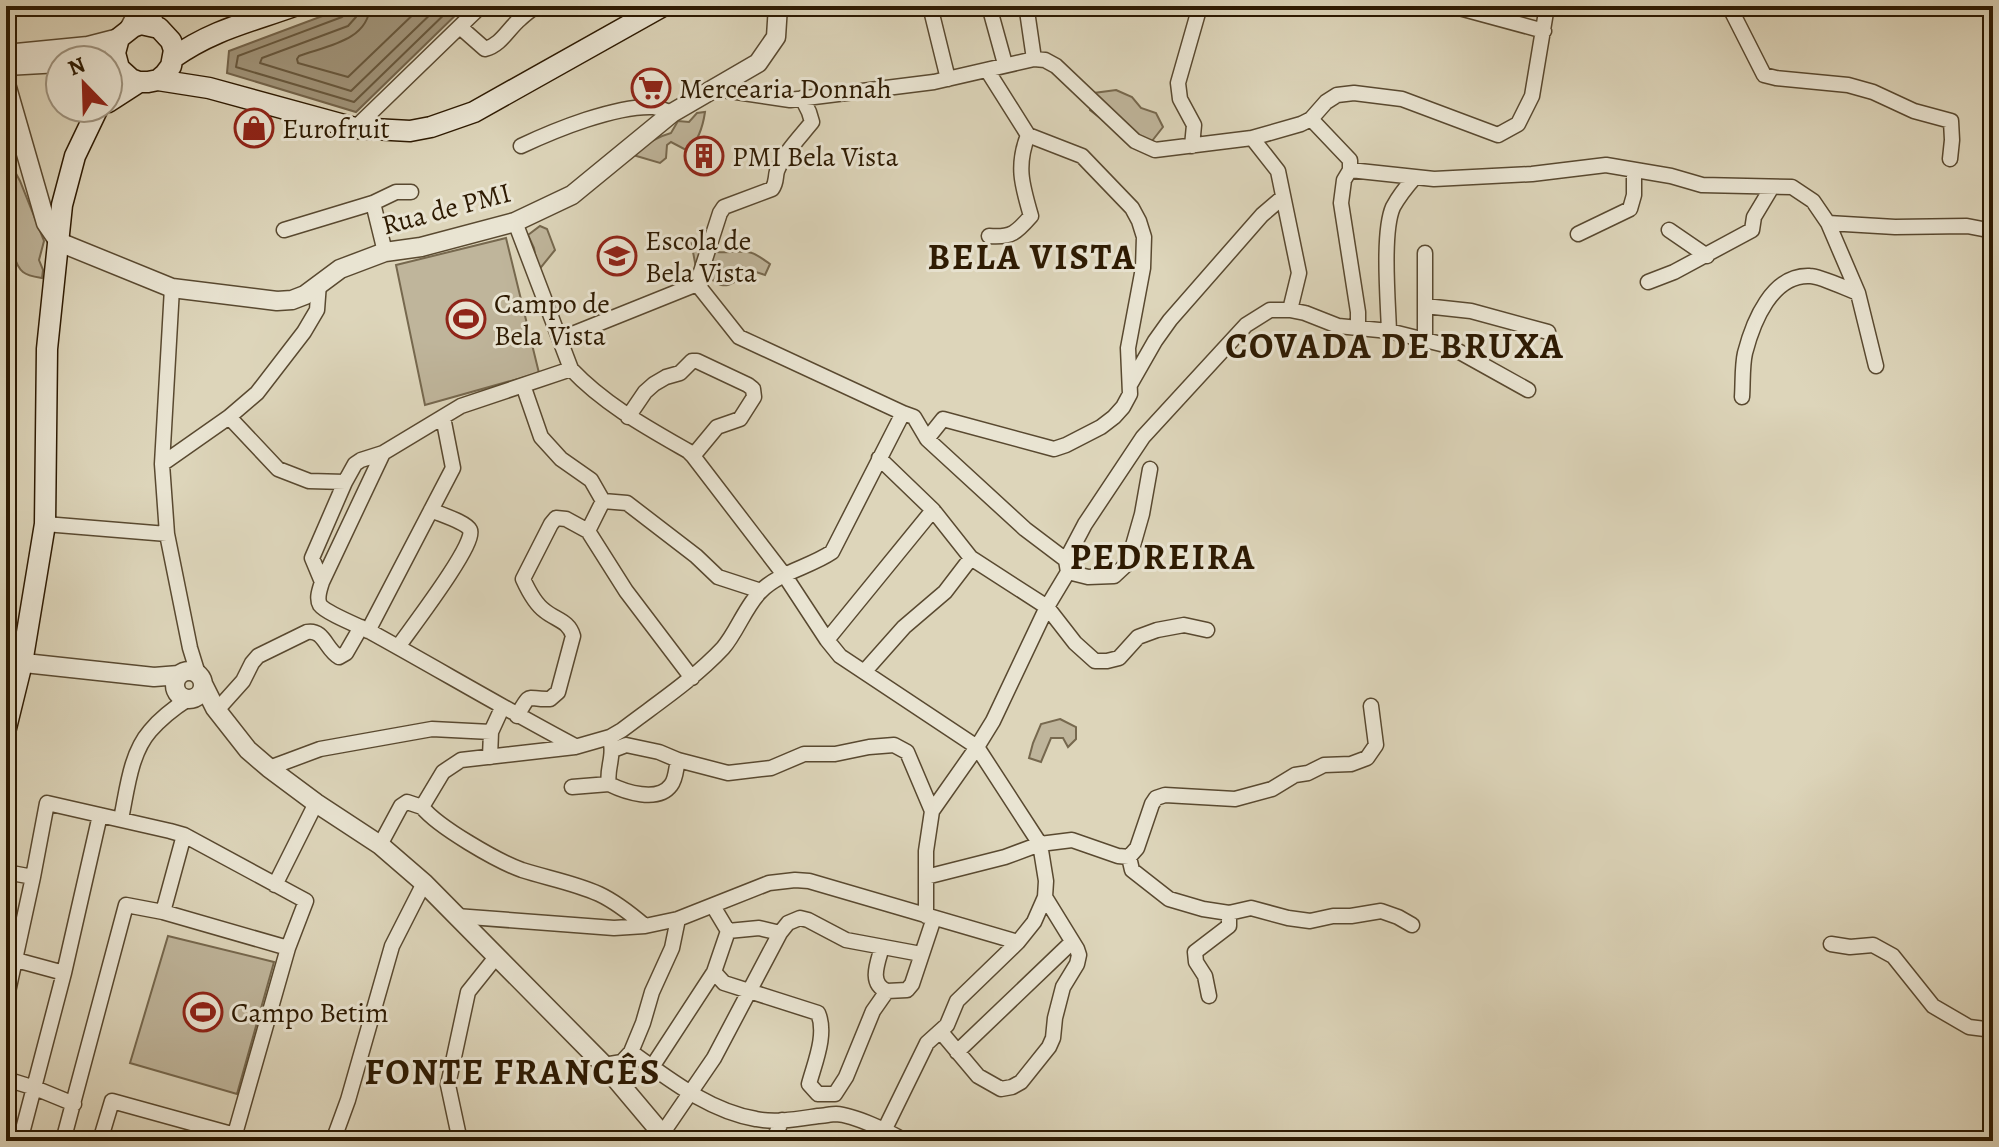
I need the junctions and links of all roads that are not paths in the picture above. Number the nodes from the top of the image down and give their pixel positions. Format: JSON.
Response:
{"nodes":[{"id":1,"x":139,"y":6,"type":"edge"},
{"id":2,"x":152,"y":6,"type":"edge"},
{"id":3,"x":294,"y":6,"type":"edge"},
{"id":4,"x":481,"y":6,"type":"edge"},
{"id":5,"x":536,"y":6,"type":"edge"},
{"id":6,"x":663,"y":6,"type":"edge"},
{"id":7,"x":778,"y":6,"type":"edge"},
{"id":8,"x":930,"y":6,"type":"edge"},
{"id":9,"x":989,"y":6,"type":"edge"},
{"id":10,"x":1028,"y":6,"type":"edge"},
{"id":11,"x":1200,"y":6,"type":"edge"},
{"id":12,"x":1452,"y":6,"type":"edge"},
{"id":13,"x":1547,"y":6,"type":"edge"},
{"id":14,"x":1729,"y":6,"type":"edge"},
{"id":15,"x":460,"y":27,"type":"junction"},
{"id":16,"x":224,"y":29,"type":"junction"},
{"id":17,"x":162,"y":31,"type":"junction"},
{"id":18,"x":1544,"y":31,"type":"junction"},
{"id":19,"x":122,"y":35,"type":"junction"},
{"id":20,"x":117,"y":44,"type":"edge"},
{"id":21,"x":6,"y":54,"type":"edge"},
{"id":22,"x":1034,"y":59,"type":"junction"},
{"id":23,"x":44,"y":64,"type":"edge"},
{"id":24,"x":1005,"y":64,"type":"junction"},
{"id":25,"x":6,"y":66,"type":"edge"},
{"id":26,"x":987,"y":70,"type":"junction"},
{"id":27,"x":160,"y":72,"type":"junction"},
{"id":28,"x":124,"y":74,"type":"edge"},
{"id":29,"x":948,"y":79,"type":"junction"},
{"id":30,"x":6,"y":84,"type":"edge"},
{"id":31,"x":716,"y":89,"type":"junction"},
{"id":32,"x":124,"y":94,"type":"edge"},
{"id":33,"x":802,"y":98,"type":"junction"},
{"id":34,"x":672,"y":113,"type":"junction"},
{"id":35,"x":1311,"y":119,"type":"junction"},
{"id":36,"x":92,"y":124,"type":"edge"},
{"id":37,"x":355,"y":128,"type":"junction"},
{"id":38,"x":1028,"y":135,"type":"junction"},
{"id":39,"x":1252,"y":138,"type":"junction"},
{"id":40,"x":521,"y":146,"type":"dead end"},
{"id":41,"x":1192,"y":146,"type":"junction"},
{"id":42,"x":1950,"y":159,"type":"dead end"},
{"id":43,"x":1350,"y":170,"type":"junction"},
{"id":44,"x":1634,"y":170,"type":"junction"},
{"id":45,"x":1415,"y":177,"type":"junction"},
{"id":46,"x":1772,"y":187,"type":"junction"},
{"id":47,"x":411,"y":192,"type":"dead end"},
{"id":48,"x":1283,"y":197,"type":"junction"},
{"id":49,"x":373,"y":203,"type":"junction"},
{"id":50,"x":515,"y":222,"type":"junction"},
{"id":51,"x":1828,"y":223,"type":"junction"},
{"id":52,"x":284,"y":230,"type":"dead end"},
{"id":53,"x":1669,"y":230,"type":"dead end"},
{"id":54,"x":1993,"y":231,"type":"edge"},
{"id":55,"x":1578,"y":234,"type":"dead end"},
{"id":56,"x":989,"y":236,"type":"dead end"},
{"id":57,"x":59,"y":242,"type":"junction"},
{"id":58,"x":385,"y":252,"type":"junction"},
{"id":59,"x":1425,"y":253,"type":"dead end"},
{"id":60,"x":1707,"y":256,"type":"junction"},
{"id":61,"x":1648,"y":282,"type":"dead end"},
{"id":62,"x":319,"y":283,"type":"junction"},
{"id":63,"x":697,"y":284,"type":"junction"},
{"id":64,"x":172,"y":288,"type":"junction"},
{"id":65,"x":1858,"y":293,"type":"junction"},
{"id":66,"x":1425,"y":306,"type":"junction"},
{"id":67,"x":1290,"y":310,"type":"junction"},
{"id":68,"x":1358,"y":329,"type":"junction"},
{"id":69,"x":1389,"y":331,"type":"junction"},
{"id":70,"x":1548,"y":332,"type":"dead end"},
{"id":71,"x":560,"y":339,"type":"junction"},
{"id":72,"x":1425,"y":340,"type":"junction"},
{"id":73,"x":1876,"y":366,"type":"dead end"},
{"id":74,"x":571,"y":369,"type":"junction"},
{"id":75,"x":523,"y":385,"type":"junction"},
{"id":76,"x":1129,"y":387,"type":"junction"},
{"id":77,"x":1528,"y":390,"type":"dead end"},
{"id":78,"x":1742,"y":397,"type":"dead end"},
{"id":79,"x":908,"y":415,"type":"junction"},
{"id":80,"x":229,"y":417,"type":"junction"},
{"id":81,"x":443,"y":417,"type":"junction"},
{"id":82,"x":628,"y":417,"type":"junction"},
{"id":83,"x":943,"y":419,"type":"junction"},
{"id":84,"x":927,"y":439,"type":"junction"},
{"id":85,"x":383,"y":453,"type":"junction"},
{"id":86,"x":693,"y":456,"type":"junction"},
{"id":87,"x":879,"y":458,"type":"junction"},
{"id":88,"x":162,"y":464,"type":"junction"},
{"id":89,"x":1150,"y":469,"type":"dead end"},
{"id":90,"x":345,"y":482,"type":"junction"},
{"id":91,"x":603,"y":501,"type":"junction"},
{"id":92,"x":431,"y":510,"type":"junction"},
{"id":93,"x":933,"y":510,"type":"junction"},
{"id":94,"x":45,"y":524,"type":"junction"},
{"id":95,"x":588,"y":531,"type":"junction"},
{"id":96,"x":167,"y":534,"type":"junction"},
{"id":97,"x":971,"y":558,"type":"junction"},
{"id":98,"x":1067,"y":566,"type":"junction"},
{"id":99,"x":785,"y":576,"type":"junction"},
{"id":100,"x":322,"y":582,"type":"junction"},
{"id":101,"x":761,"y":591,"type":"junction"},
{"id":102,"x":1047,"y":607,"type":"junction"},
{"id":103,"x":365,"y":629,"type":"junction"},
{"id":104,"x":1207,"y":630,"type":"dead end"},
{"id":105,"x":827,"y":640,"type":"junction"},
{"id":106,"x":398,"y":647,"type":"junction"},
{"id":107,"x":14,"y":662,"type":"edge"},
{"id":108,"x":864,"y":672,"type":"junction"},
{"id":109,"x":692,"y":678,"type":"junction"},
{"id":110,"x":187,"y":685,"type":"junction"},
{"id":111,"x":1371,"y":706,"type":"dead end"},
{"id":112,"x":502,"y":708,"type":"junction"},
{"id":113,"x":216,"y":709,"type":"junction"},
{"id":114,"x":517,"y":716,"type":"junction"},
{"id":115,"x":6,"y":728,"type":"edge"},
{"id":116,"x":491,"y":732,"type":"junction"},
{"id":117,"x":611,"y":743,"type":"junction"},
{"id":118,"x":575,"y":747,"type":"junction"},
{"id":119,"x":977,"y":747,"type":"junction"},
{"id":120,"x":490,"y":757,"type":"junction"},
{"id":121,"x":678,"y":760,"type":"junction"},
{"id":122,"x":269,"y":768,"type":"junction"},
{"id":123,"x":609,"y":784,"type":"junction"},
{"id":124,"x":572,"y":787,"type":"dead end"},
{"id":125,"x":316,"y":803,"type":"junction"},
{"id":126,"x":422,"y":807,"type":"junction"},
{"id":127,"x":932,"y":811,"type":"junction"},
{"id":128,"x":100,"y":815,"type":"junction"},
{"id":129,"x":121,"y":819,"type":"junction"},
{"id":130,"x":184,"y":835,"type":"junction"},
{"id":131,"x":1040,"y":844,"type":"junction"},
{"id":132,"x":380,"y":845,"type":"junction"},
{"id":133,"x":1129,"y":857,"type":"junction"},
{"id":134,"x":6,"y":872,"type":"edge"},
{"id":135,"x":33,"y":877,"type":"junction"},
{"id":136,"x":926,"y":877,"type":"junction"},
{"id":137,"x":424,"y":883,"type":"junction"},
{"id":138,"x":275,"y":885,"type":"junction"},
{"id":139,"x":1045,"y":897,"type":"junction"},
{"id":140,"x":713,"y":906,"type":"junction"},
{"id":141,"x":163,"y":912,"type":"junction"},
{"id":142,"x":1229,"y":913,"type":"junction"},
{"id":143,"x":456,"y":916,"type":"junction"},
{"id":144,"x":930,"y":917,"type":"junction"},
{"id":145,"x":678,"y":919,"type":"junction"},
{"id":146,"x":1412,"y":925,"type":"dead end"},
{"id":147,"x":645,"y":926,"type":"junction"},
{"id":148,"x":728,"y":931,"type":"junction"},
{"id":149,"x":780,"y":933,"type":"junction"},
{"id":150,"x":1018,"y":942,"type":"junction"},
{"id":151,"x":1072,"y":942,"type":"junction"},
{"id":152,"x":1831,"y":944,"type":"dead end"},
{"id":153,"x":882,"y":947,"type":"junction"},
{"id":154,"x":288,"y":948,"type":"junction"},
{"id":155,"x":921,"y":954,"type":"junction"},
{"id":156,"x":496,"y":957,"type":"junction"},
{"id":157,"x":16,"y":960,"type":"junction"},
{"id":158,"x":714,"y":972,"type":"junction"},
{"id":159,"x":64,"y":973,"type":"junction"},
{"id":160,"x":750,"y":991,"type":"junction"},
{"id":161,"x":887,"y":991,"type":"junction"},
{"id":162,"x":1209,"y":996,"type":"dead end"},
{"id":163,"x":6,"y":1001,"type":"edge"},
{"id":164,"x":1993,"y":1030,"type":"edge"},
{"id":165,"x":941,"y":1032,"type":"junction"},
{"id":166,"x":631,"y":1052,"type":"junction"},
{"id":167,"x":957,"y":1052,"type":"junction"},
{"id":168,"x":604,"y":1065,"type":"junction"},
{"id":169,"x":652,"y":1067,"type":"junction"},
{"id":170,"x":6,"y":1079,"type":"edge"},
{"id":171,"x":35,"y":1088,"type":"junction"},
{"id":172,"x":690,"y":1093,"type":"junction"},
{"id":173,"x":818,"y":1094,"type":"junction"},
{"id":174,"x":74,"y":1104,"type":"junction"},
{"id":175,"x":815,"y":1117,"type":"junction"},
{"id":176,"x":782,"y":1120,"type":"junction"},
{"id":177,"x":882,"y":1135,"type":"edge"},
{"id":178,"x":665,"y":1137,"type":"edge"},
{"id":179,"x":234,"y":1138,"type":"edge"},
{"id":180,"x":20,"y":1141,"type":"edge"},
{"id":181,"x":63,"y":1141,"type":"edge"},
{"id":182,"x":100,"y":1141,"type":"edge"},
{"id":183,"x":333,"y":1141,"type":"edge"},
{"id":184,"x":460,"y":1141,"type":"edge"},
{"id":185,"x":773,"y":1141,"type":"edge"},
{"id":186,"x":905,"y":1141,"type":"edge"}],
"edges":[{"from":1,"to":19,"type":"street"},
{"from":2,"to":17,"type":"street"},
{"from":3,"to":16,"type":"main road"},
{"from":4,"to":15,"type":"street"},
{"from":5,"to":15,"type":"street"},
{"from":6,"to":37,"type":"main road"},
{"from":7,"to":31,"type":"street","name":"Rua de PMI"},
{"from":8,"to":29,"type":"street"},
{"from":9,"to":24,"type":"street"},
{"from":10,"to":22,"type":"street"},
{"from":11,"to":41,"type":"street"},
{"from":12,"to":18,"type":"street"},
{"from":13,"to":18,"type":"street"},
{"from":14,"to":42,"type":"street"},
{"from":15,"to":37,"type":"street"},
{"from":16,"to":17,"type":"main road"},
{"from":16,"to":27,"type":"main road"},
{"from":17,"to":19,"type":"main road"},
{"from":17,"to":27,"type":"main road"},
{"from":18,"to":35,"type":"street"},
{"from":19,"to":20,"type":"main road"},
{"from":19,"to":21,"type":"street"},
{"from":22,"to":24,"type":"street"},
{"from":22,"to":41,"type":"street"},
{"from":23,"to":25,"type":"street"},
{"from":24,"to":26,"type":"street"},
{"from":26,"to":29,"type":"street"},
{"from":26,"to":38,"type":"street"},
{"from":27,"to":28,"type":"main road"},
{"from":27,"to":32,"type":"main road"},
{"from":27,"to":37,"type":"main road"},
{"from":29,"to":33,"type":"street"},
{"from":30,"to":57,"type":"street"},
{"from":31,"to":33,"type":"street"},
{"from":31,"to":34,"type":"street","name":"Rua de PMI"},
{"from":33,"to":63,"type":"street"},
{"from":34,"to":40,"type":"street"},
{"from":34,"to":50,"type":"street","name":"Rua de PMI"},
{"from":35,"to":39,"type":"street"},
{"from":35,"to":43,"type":"street"},
{"from":36,"to":57,"type":"main road"},
{"from":38,"to":56,"type":"street"},
{"from":38,"to":76,"type":"street"},
{"from":39,"to":41,"type":"street"},
{"from":39,"to":48,"type":"street"},
{"from":43,"to":45,"type":"street"},
{"from":43,"to":68,"type":"street"},
{"from":44,"to":45,"type":"street"},
{"from":44,"to":46,"type":"street"},
{"from":44,"to":55,"type":"street"},
{"from":45,"to":69,"type":"street"},
{"from":46,"to":51,"type":"street"},
{"from":46,"to":60,"type":"street"},
{"from":47,"to":49,"type":"street"},
{"from":48,"to":67,"type":"street"},
{"from":48,"to":76,"type":"street"},
{"from":49,"to":52,"type":"street"},
{"from":49,"to":58,"type":"street"},
{"from":50,"to":58,"type":"street","name":"Rua de PMI"},
{"from":50,"to":71,"type":"street"},
{"from":51,"to":54,"type":"street"},
{"from":51,"to":65,"type":"street"},
{"from":53,"to":60,"type":"street"},
{"from":57,"to":64,"type":"street","name":"Rua de PMI"},
{"from":57,"to":94,"type":"main road"},
{"from":58,"to":62,"type":"street","name":"Rua de PMI"},
{"from":59,"to":66,"type":"street"},
{"from":60,"to":61,"type":"street"},
{"from":62,"to":64,"type":"street","name":"Rua de PMI"},
{"from":62,"to":80,"type":"street"},
{"from":63,"to":71,"type":"street"},
{"from":63,"to":79,"type":"street"},
{"from":64,"to":88,"type":"street"},
{"from":65,"to":73,"type":"street"},
{"from":65,"to":78,"type":"street"},
{"from":66,"to":70,"type":"street"},
{"from":66,"to":72,"type":"street"},
{"from":67,"to":68,"type":"street"},
{"from":67,"to":98,"type":"street"},
{"from":68,"to":69,"type":"street"},
{"from":69,"to":72,"type":"street"},
{"from":71,"to":74,"type":"street"},
{"from":72,"to":77,"type":"street"},
{"from":74,"to":75,"type":"street"},
{"from":74,"to":82,"type":"street"},
{"from":75,"to":81,"type":"street"},
{"from":75,"to":91,"type":"street"},
{"from":76,"to":83,"type":"street"},
{"from":79,"to":83,"type":"street"},
{"from":79,"to":84,"type":"street"},
{"from":79,"to":87,"type":"street"},
{"from":80,"to":88,"type":"street"},
{"from":80,"to":90,"type":"street"},
{"from":81,"to":85,"type":"street"},
{"from":81,"to":92,"type":"street"},
{"from":82,"to":86,"type":"street"},
{"from":82,"to":86,"type":"street"},
{"from":83,"to":84,"type":"street"},
{"from":84,"to":98,"type":"street"},
{"from":85,"to":90,"type":"street"},
{"from":85,"to":100,"type":"street"},
{"from":86,"to":99,"type":"street"},
{"from":87,"to":93,"type":"street"},
{"from":87,"to":99,"type":"street"},
{"from":88,"to":96,"type":"street"},
{"from":89,"to":98,"type":"street"},
{"from":90,"to":100,"type":"street"},
{"from":91,"to":95,"type":"street"},
{"from":91,"to":101,"type":"street"},
{"from":92,"to":103,"type":"street"},
{"from":92,"to":106,"type":"street"},
{"from":93,"to":97,"type":"street"},
{"from":93,"to":105,"type":"street"},
{"from":94,"to":96,"type":"street"},
{"from":94,"to":107,"type":"main road"},
{"from":95,"to":109,"type":"street"},
{"from":95,"to":114,"type":"street"},
{"from":96,"to":110,"type":"street"},
{"from":97,"to":102,"type":"street"},
{"from":97,"to":108,"type":"street"},
{"from":98,"to":102,"type":"street"},
{"from":99,"to":101,"type":"street"},
{"from":99,"to":105,"type":"street"},
{"from":100,"to":103,"type":"street"},
{"from":101,"to":109,"type":"street"},
{"from":102,"to":104,"type":"street"},
{"from":102,"to":119,"type":"street"},
{"from":103,"to":106,"type":"street"},
{"from":103,"to":113,"type":"street"},
{"from":105,"to":108,"type":"street"},
{"from":106,"to":112,"type":"street"},
{"from":107,"to":110,"type":"street"},
{"from":107,"to":115,"type":"main road"},
{"from":108,"to":119,"type":"street"},
{"from":109,"to":117,"type":"street"},
{"from":110,"to":113,"type":"street"},
{"from":110,"to":129,"type":"street"},
{"from":111,"to":133,"type":"street"},
{"from":112,"to":114,"type":"street"},
{"from":112,"to":116,"type":"street"},
{"from":113,"to":122,"type":"street"},
{"from":114,"to":118,"type":"street"},
{"from":116,"to":120,"type":"street"},
{"from":116,"to":122,"type":"street"},
{"from":117,"to":118,"type":"street"},
{"from":117,"to":121,"type":"street"},
{"from":117,"to":123,"type":"street"},
{"from":118,"to":120,"type":"street"},
{"from":119,"to":127,"type":"street"},
{"from":119,"to":131,"type":"street"},
{"from":120,"to":126,"type":"street"},
{"from":121,"to":123,"type":"street"},
{"from":121,"to":127,"type":"street"},
{"from":122,"to":125,"type":"street"},
{"from":123,"to":124,"type":"street"},
{"from":125,"to":132,"type":"street"},
{"from":125,"to":138,"type":"street"},
{"from":126,"to":132,"type":"street"},
{"from":126,"to":147,"type":"street"},
{"from":127,"to":136,"type":"street"},
{"from":128,"to":129,"type":"street"},
{"from":128,"to":135,"type":"street"},
{"from":128,"to":159,"type":"street"},
{"from":129,"to":130,"type":"street"},
{"from":130,"to":138,"type":"street"},
{"from":130,"to":141,"type":"street"},
{"from":131,"to":133,"type":"street"},
{"from":131,"to":136,"type":"street"},
{"from":131,"to":139,"type":"street"},
{"from":132,"to":137,"type":"street"},
{"from":133,"to":142,"type":"street"},
{"from":134,"to":135,"type":"street"},
{"from":135,"to":157,"type":"street"},
{"from":136,"to":144,"type":"street"},
{"from":137,"to":143,"type":"street"},
{"from":137,"to":183,"type":"street"},
{"from":138,"to":154,"type":"street"},
{"from":139,"to":150,"type":"street"},
{"from":139,"to":151,"type":"street"},
{"from":140,"to":144,"type":"street"},
{"from":140,"to":145,"type":"street"},
{"from":140,"to":148,"type":"street"},
{"from":141,"to":154,"type":"street"},
{"from":141,"to":174,"type":"street"},
{"from":142,"to":146,"type":"street"},
{"from":142,"to":162,"type":"street"},
{"from":143,"to":147,"type":"street"},
{"from":143,"to":156,"type":"street"},
{"from":144,"to":150,"type":"street"},
{"from":144,"to":155,"type":"street"},
{"from":145,"to":147,"type":"street"},
{"from":145,"to":166,"type":"street"},
{"from":148,"to":149,"type":"street"},
{"from":148,"to":158,"type":"street"},
{"from":149,"to":153,"type":"street"},
{"from":149,"to":160,"type":"street"},
{"from":150,"to":165,"type":"street"},
{"from":151,"to":167,"type":"street"},
{"from":151,"to":167,"type":"street"},
{"from":152,"to":164,"type":"street"},
{"from":153,"to":155,"type":"street"},
{"from":153,"to":161,"type":"street"},
{"from":154,"to":179,"type":"street"},
{"from":155,"to":161,"type":"street"},
{"from":156,"to":168,"type":"street"},
{"from":156,"to":184,"type":"street"},
{"from":157,"to":159,"type":"street"},
{"from":157,"to":163,"type":"street"},
{"from":158,"to":160,"type":"street"},
{"from":158,"to":169,"type":"street"},
{"from":159,"to":171,"type":"street"},
{"from":160,"to":172,"type":"street"},
{"from":160,"to":173,"type":"street"},
{"from":161,"to":173,"type":"street"},
{"from":165,"to":167,"type":"street"},
{"from":165,"to":177,"type":"street"},
{"from":166,"to":168,"type":"street"},
{"from":166,"to":169,"type":"street"},
{"from":168,"to":178,"type":"street"},
{"from":169,"to":172,"type":"street"},
{"from":170,"to":171,"type":"street"},
{"from":171,"to":174,"type":"street"},
{"from":171,"to":180,"type":"street"},
{"from":172,"to":176,"type":"street"},
{"from":172,"to":178,"type":"street"},
{"from":173,"to":175,"type":"street"},
{"from":174,"to":181,"type":"street"},
{"from":175,"to":176,"type":"street"},
{"from":175,"to":177,"type":"street"},
{"from":176,"to":185,"type":"street"},
{"from":177,"to":186,"type":"street"},
{"from":179,"to":182,"type":"street"}]}
